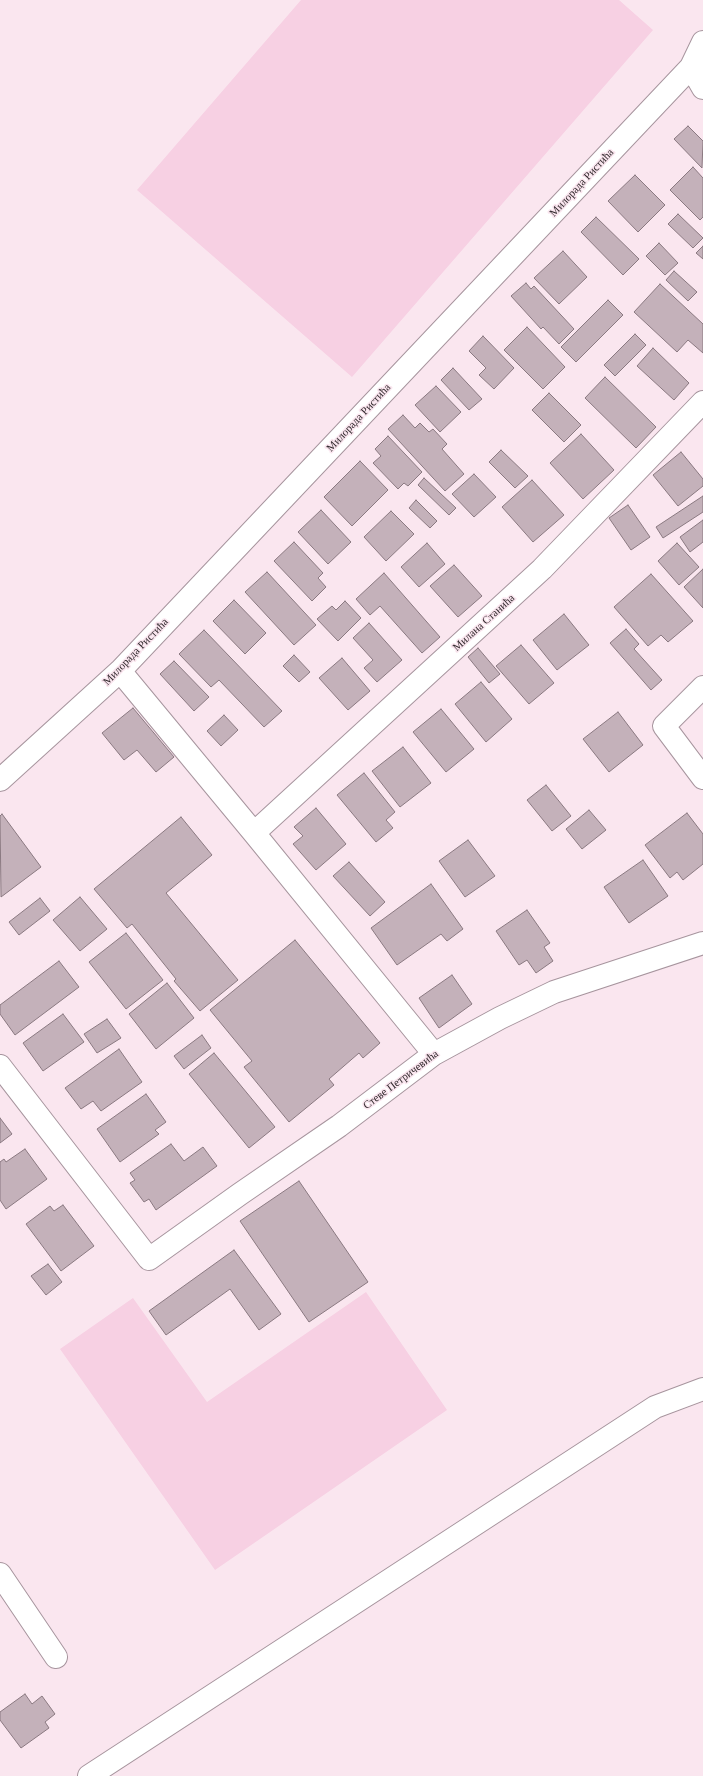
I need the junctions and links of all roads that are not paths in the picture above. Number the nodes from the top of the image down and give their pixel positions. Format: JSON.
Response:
{"nodes":[{"id":1,"x":703,"y":42,"type":"edge"},
{"id":2,"x":691,"y":67,"type":"junction"},
{"id":3,"x":703,"y":88,"type":"edge"},
{"id":4,"x":703,"y":402,"type":"edge"},
{"id":5,"x":120,"y":671,"type":"junction"},
{"id":6,"x":703,"y":687,"type":"edge"},
{"id":7,"x":703,"y":778,"type":"edge"},
{"id":8,"x":0,"y":780,"type":"edge"},
{"id":9,"x":254,"y":833,"type":"junction"},
{"id":10,"x":703,"y":943,"type":"edge"},
{"id":11,"x":434,"y":1054,"type":"junction"},
{"id":12,"x":0,"y":1066,"type":"edge"},
{"id":13,"x":703,"y":1389,"type":"edge"},
{"id":14,"x":0,"y":1574,"type":"edge"},
{"id":15,"x":56,"y":1657,"type":"dead end"},
{"id":16,"x":89,"y":1776,"type":"edge"}],
"edges":[{"from":1,"to":2,"type":"street","name":"Милорада Ристића"},
{"from":2,"to":3,"type":"street"},
{"from":2,"to":5,"type":"street","name":"Милорада Ристића"},
{"from":4,"to":9,"type":"street","name":"Милана Станића"},
{"from":5,"to":8,"type":"street","name":"Милорада Ристића"},
{"from":5,"to":9,"type":"street"},
{"from":6,"to":7,"type":"street"},
{"from":9,"to":11,"type":"street"},
{"from":10,"to":11,"type":"street","name":"Стеве Петричевића"},
{"from":11,"to":12,"type":"street","name":"Стеве Петричевића"},
{"from":13,"to":16,"type":"street"},
{"from":14,"to":15,"type":"street"}]}
